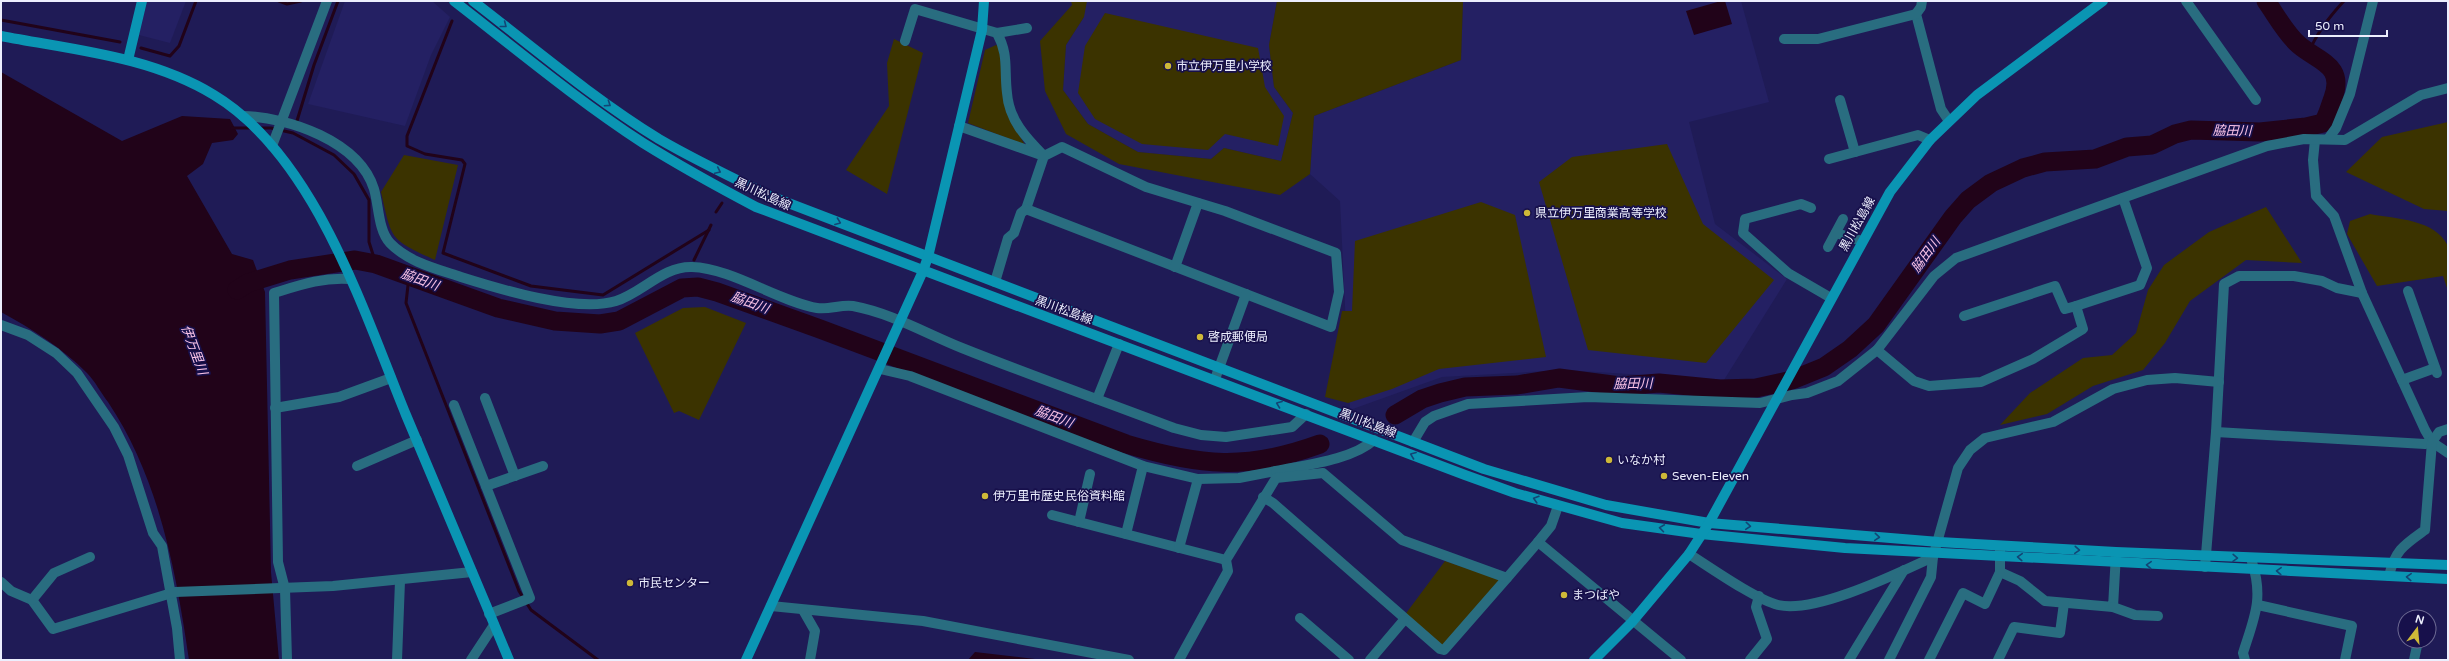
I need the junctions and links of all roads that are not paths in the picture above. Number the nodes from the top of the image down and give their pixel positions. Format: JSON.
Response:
{"nodes":[{"id":1,"x":142,"y":1,"type":"edge"},
{"id":2,"x":327,"y":1,"type":"edge"},
{"id":3,"x":454,"y":1,"type":"edge"},
{"id":4,"x":473,"y":1,"type":"edge"},
{"id":5,"x":984,"y":1,"type":"edge"},
{"id":6,"x":1922,"y":1,"type":"edge"},
{"id":7,"x":2103,"y":1,"type":"edge"},
{"id":8,"x":2186,"y":1,"type":"edge"},
{"id":9,"x":2373,"y":1,"type":"edge"},
{"id":10,"x":1916,"y":14,"type":"junction"},
{"id":11,"x":1027,"y":28,"type":"dead end"},
{"id":12,"x":982,"y":30,"type":"junction"},
{"id":13,"x":997,"y":32,"type":"junction"},
{"id":14,"x":1,"y":36,"type":"edge"},
{"id":15,"x":1784,"y":39,"type":"dead end"},
{"id":16,"x":905,"y":41,"type":"dead end"},
{"id":17,"x":128,"y":60,"type":"junction"},
{"id":18,"x":2448,"y":88,"type":"edge"},
{"id":19,"x":1840,"y":100,"type":"dead end"},
{"id":20,"x":2256,"y":100,"type":"dead end"},
{"id":21,"x":243,"y":116,"type":"junction"},
{"id":22,"x":1949,"y":121,"type":"junction"},
{"id":23,"x":283,"y":122,"type":"junction"},
{"id":24,"x":959,"y":126,"type":"junction"},
{"id":25,"x":2328,"y":139,"type":"junction"},
{"id":26,"x":1930,"y":140,"type":"junction"},
{"id":27,"x":2315,"y":140,"type":"junction"},
{"id":28,"x":272,"y":146,"type":"junction"},
{"id":29,"x":1855,"y":152,"type":"junction"},
{"id":30,"x":1044,"y":156,"type":"junction"},
{"id":31,"x":1829,"y":159,"type":"dead end"},
{"id":32,"x":2124,"y":198,"type":"junction"},
{"id":33,"x":1198,"y":203,"type":"junction"},
{"id":34,"x":1811,"y":208,"type":"dead end"},
{"id":35,"x":1026,"y":209,"type":"junction"},
{"id":36,"x":1843,"y":219,"type":"dead end"},
{"id":37,"x":1836,"y":233,"type":"junction"},
{"id":38,"x":1862,"y":241,"type":"junction"},
{"id":39,"x":1828,"y":247,"type":"dead end"},
{"id":40,"x":928,"y":257,"type":"junction"},
{"id":41,"x":1175,"y":267,"type":"junction"},
{"id":42,"x":923,"y":271,"type":"junction"},
{"id":43,"x":350,"y":279,"type":"junction"},
{"id":44,"x":995,"y":282,"type":"junction"},
{"id":45,"x":2408,"y":291,"type":"dead end"},
{"id":46,"x":2362,"y":293,"type":"junction"},
{"id":47,"x":1246,"y":294,"type":"junction"},
{"id":48,"x":1831,"y":298,"type":"junction"},
{"id":49,"x":2076,"y":306,"type":"junction"},
{"id":50,"x":1964,"y":316,"type":"dead end"},
{"id":51,"x":901,"y":322,"type":"junction"},
{"id":52,"x":1,"y":325,"type":"edge"},
{"id":53,"x":1119,"y":344,"type":"junction"},
{"id":54,"x":1878,"y":350,"type":"junction"},
{"id":55,"x":1219,"y":367,"type":"junction"},
{"id":56,"x":880,"y":369,"type":"junction"},
{"id":57,"x":391,"y":378,"type":"junction"},
{"id":58,"x":1215,"y":379,"type":"junction"},
{"id":59,"x":2402,"y":380,"type":"junction"},
{"id":60,"x":2219,"y":382,"type":"junction"},
{"id":61,"x":485,"y":398,"type":"dead end"},
{"id":62,"x":1097,"y":399,"type":"junction"},
{"id":63,"x":1777,"y":399,"type":"junction"},
{"id":64,"x":454,"y":405,"type":"dead end"},
{"id":65,"x":275,"y":408,"type":"junction"},
{"id":66,"x":1306,"y":414,"type":"junction"},
{"id":67,"x":2448,"y":429,"type":"edge"},
{"id":68,"x":2216,"y":432,"type":"junction"},
{"id":69,"x":417,"y":440,"type":"junction"},
{"id":70,"x":1374,"y":440,"type":"junction"},
{"id":71,"x":1413,"y":442,"type":"junction"},
{"id":72,"x":2432,"y":442,"type":"junction"},
{"id":73,"x":2448,"y":453,"type":"edge"},
{"id":74,"x":357,"y":466,"type":"dead end"},
{"id":75,"x":543,"y":466,"type":"dead end"},
{"id":76,"x":1144,"y":466,"type":"junction"},
{"id":77,"x":1090,"y":474,"type":"dead end"},
{"id":78,"x":1276,"y":474,"type":"junction"},
{"id":79,"x":515,"y":476,"type":"junction"},
{"id":80,"x":1198,"y":479,"type":"junction"},
{"id":81,"x":486,"y":486,"type":"junction"},
{"id":82,"x":1263,"y":497,"type":"junction"},
{"id":83,"x":1558,"y":506,"type":"junction"},
{"id":84,"x":1052,"y":515,"type":"dead end"},
{"id":85,"x":1079,"y":522,"type":"junction"},
{"id":86,"x":1709,"y":523,"type":"junction"},
{"id":87,"x":1126,"y":534,"type":"junction"},
{"id":88,"x":1701,"y":534,"type":"junction"},
{"id":89,"x":1538,"y":542,"type":"junction"},
{"id":90,"x":1939,"y":542,"type":"junction"},
{"id":91,"x":2000,"y":545,"type":"junction"},
{"id":92,"x":1179,"y":548,"type":"junction"},
{"id":93,"x":2116,"y":552,"type":"junction"},
{"id":94,"x":1689,"y":554,"type":"junction"},
{"id":95,"x":1934,"y":555,"type":"junction"},
{"id":96,"x":2000,"y":556,"type":"junction"},
{"id":97,"x":90,"y":557,"type":"dead end"},
{"id":98,"x":2206,"y":557,"type":"junction"},
{"id":99,"x":2250,"y":558,"type":"junction"},
{"id":100,"x":1226,"y":560,"type":"junction"},
{"id":101,"x":2392,"y":562,"type":"junction"},
{"id":102,"x":2116,"y":563,"type":"junction"},
{"id":103,"x":2448,"y":566,"type":"edge"},
{"id":104,"x":2205,"y":567,"type":"junction"},
{"id":105,"x":1904,"y":570,"type":"junction"},
{"id":106,"x":2254,"y":570,"type":"junction"},
{"id":107,"x":472,"y":572,"type":"junction"},
{"id":108,"x":2000,"y":572,"type":"junction"},
{"id":109,"x":2390,"y":576,"type":"junction"},
{"id":110,"x":1507,"y":578,"type":"junction"},
{"id":111,"x":2448,"y":579,"type":"edge"},
{"id":112,"x":400,"y":581,"type":"junction"},
{"id":113,"x":1,"y":582,"type":"edge"},
{"id":114,"x":281,"y":588,"type":"junction"},
{"id":115,"x":173,"y":593,"type":"junction"},
{"id":116,"x":1759,"y":596,"type":"junction"},
{"id":117,"x":32,"y":600,"type":"junction"},
{"id":118,"x":2064,"y":603,"type":"junction"},
{"id":119,"x":2258,"y":605,"type":"junction"},
{"id":120,"x":771,"y":606,"type":"junction"},
{"id":121,"x":2112,"y":607,"type":"junction"},
{"id":122,"x":803,"y":610,"type":"junction"},
{"id":123,"x":489,"y":614,"type":"junction"},
{"id":124,"x":2158,"y":616,"type":"dead end"},
{"id":125,"x":1300,"y":618,"type":"dead end"},
{"id":126,"x":1404,"y":620,"type":"junction"},
{"id":127,"x":1632,"y":622,"type":"junction"},
{"id":128,"x":494,"y":625,"type":"junction"},
{"id":129,"x":2416,"y":649,"type":"edge"},
{"id":130,"x":1601,"y":656,"type":"edge"},
{"id":131,"x":1108,"y":658,"type":"edge"},
{"id":132,"x":180,"y":660,"type":"edge"},
{"id":133,"x":287,"y":660,"type":"edge"},
{"id":134,"x":396,"y":660,"type":"edge"},
{"id":135,"x":471,"y":660,"type":"edge"},
{"id":136,"x":509,"y":660,"type":"edge"},
{"id":137,"x":746,"y":660,"type":"edge"},
{"id":138,"x":810,"y":660,"type":"edge"},
{"id":139,"x":1129,"y":660,"type":"edge"},
{"id":140,"x":1179,"y":660,"type":"edge"},
{"id":141,"x":1349,"y":660,"type":"edge"},
{"id":142,"x":1370,"y":660,"type":"edge"},
{"id":143,"x":1594,"y":660,"type":"edge"},
{"id":144,"x":1681,"y":660,"type":"edge"},
{"id":145,"x":1750,"y":660,"type":"edge"},
{"id":146,"x":1849,"y":660,"type":"edge"},
{"id":147,"x":1889,"y":660,"type":"edge"},
{"id":148,"x":1929,"y":660,"type":"edge"},
{"id":149,"x":1998,"y":660,"type":"edge"},
{"id":150,"x":2245,"y":660,"type":"edge"},
{"id":151,"x":2345,"y":660,"type":"edge"},
{"id":152,"x":2414,"y":660,"type":"edge"}],
"edges":[{"from":1,"to":17,"type":"main road"},
{"from":2,"to":23,"type":"street"},
{"from":3,"to":42,"type":"main road","name":"黒川松島線"},
{"from":4,"to":40,"type":"main road","name":"黒川松島線","one_way":true},
{"from":5,"to":12,"type":"main road"},
{"from":6,"to":10,"type":"street"},
{"from":7,"to":22,"type":"main road","name":"黒川松島線"},
{"from":8,"to":20,"type":"street"},
{"from":9,"to":25,"type":"street"},
{"from":10,"to":15,"type":"street"},
{"from":10,"to":22,"type":"street"},
{"from":11,"to":13,"type":"street"},
{"from":12,"to":13,"type":"street"},
{"from":12,"to":16,"type":"street"},
{"from":12,"to":24,"type":"main road"},
{"from":13,"to":30,"type":"street"},
{"from":14,"to":17,"type":"main road"},
{"from":17,"to":21,"type":"main road"},
{"from":18,"to":25,"type":"street"},
{"from":19,"to":29,"type":"street"},
{"from":21,"to":23,"type":"street"},
{"from":21,"to":28,"type":"main road"},
{"from":22,"to":26,"type":"main road","name":"黒川松島線"},
{"from":23,"to":28,"type":"street"},
{"from":23,"to":51,"type":"street"},
{"from":24,"to":30,"type":"street"},
{"from":24,"to":40,"type":"main road"},
{"from":25,"to":27,"type":"street"},
{"from":26,"to":29,"type":"street"},
{"from":26,"to":38,"type":"main road","name":"黒川松島線"},
{"from":27,"to":32,"type":"street"},
{"from":27,"to":46,"type":"street"},
{"from":28,"to":43,"type":"main road"},
{"from":29,"to":31,"type":"street"},
{"from":30,"to":33,"type":"street"},
{"from":30,"to":35,"type":"street"},
{"from":32,"to":49,"type":"street"},
{"from":32,"to":54,"type":"street"},
{"from":33,"to":41,"type":"street"},
{"from":33,"to":47,"type":"street"},
{"from":34,"to":48,"type":"street"},
{"from":35,"to":41,"type":"street"},
{"from":35,"to":44,"type":"street"},
{"from":36,"to":37,"type":"street"},
{"from":37,"to":38,"type":"street"},
{"from":37,"to":39,"type":"street"},
{"from":38,"to":48,"type":"main road","name":"黒川松島線"},
{"from":40,"to":42,"type":"main road"},
{"from":40,"to":44,"type":"main road","name":"黒川松島線"},
{"from":41,"to":47,"type":"street"},
{"from":42,"to":51,"type":"main road"},
{"from":42,"to":53,"type":"main road","name":"黒川松島線"},
{"from":43,"to":57,"type":"main road"},
{"from":43,"to":65,"type":"street"},
{"from":44,"to":55,"type":"main road","name":"黒川松島線"},
{"from":45,"to":59,"type":"street"},
{"from":46,"to":59,"type":"street"},
{"from":46,"to":60,"type":"street"},
{"from":47,"to":55,"type":"street"},
{"from":48,"to":63,"type":"main road","name":"黒川松島線"},
{"from":49,"to":50,"type":"street"},
{"from":49,"to":54,"type":"street"},
{"from":51,"to":56,"type":"main road"},
{"from":51,"to":62,"type":"street"},
{"from":52,"to":115,"type":"street"},
{"from":53,"to":58,"type":"main road","name":"黒川松島線"},
{"from":53,"to":62,"type":"street"},
{"from":54,"to":63,"type":"street"},
{"from":55,"to":58,"type":"street"},
{"from":55,"to":71,"type":"main road","name":"黒川松島線"},
{"from":56,"to":76,"type":"street"},
{"from":56,"to":120,"type":"main road"},
{"from":57,"to":65,"type":"street"},
{"from":57,"to":69,"type":"main road"},
{"from":66,"to":58,"type":"main road","name":"黒川松島線","one_way":true},
{"from":59,"to":72,"type":"street"},
{"from":60,"to":68,"type":"street"},
{"from":60,"to":90,"type":"street"},
{"from":61,"to":79,"type":"street"},
{"from":62,"to":66,"type":"street"},
{"from":63,"to":71,"type":"street"},
{"from":63,"to":86,"type":"main road","name":"黒川松島線"},
{"from":64,"to":81,"type":"street"},
{"from":65,"to":114,"type":"street"},
{"from":66,"to":70,"type":"main road","name":"黒川松島線"},
{"from":67,"to":72,"type":"street"},
{"from":68,"to":72,"type":"street"},
{"from":68,"to":98,"type":"street"},
{"from":69,"to":74,"type":"street"},
{"from":69,"to":107,"type":"main road"},
{"from":70,"to":78,"type":"street"},
{"from":83,"to":70,"type":"main road","name":"黒川松島線","one_way":true},
{"from":71,"to":86,"type":"main road","name":"黒川松島線"},
{"from":72,"to":73,"type":"street"},
{"from":72,"to":101,"type":"street"},
{"from":75,"to":79,"type":"street"},
{"from":76,"to":80,"type":"street"},
{"from":76,"to":87,"type":"street"},
{"from":77,"to":85,"type":"street"},
{"from":78,"to":80,"type":"street"},
{"from":78,"to":82,"type":"street"},
{"from":78,"to":110,"type":"street"},
{"from":79,"to":81,"type":"street"},
{"from":80,"to":92,"type":"street"},
{"from":81,"to":123,"type":"street"},
{"from":82,"to":100,"type":"street"},
{"from":82,"to":126,"type":"street"},
{"from":88,"to":83,"type":"main road","name":"黒川松島線","one_way":true},
{"from":83,"to":89,"type":"street"},
{"from":84,"to":85,"type":"street"},
{"from":85,"to":87,"type":"street"},
{"from":86,"to":88,"type":"main road","name":"黒川松島線"},
{"from":86,"to":90,"type":"main road","one_way":true},
{"from":87,"to":92,"type":"street"},
{"from":88,"to":94,"type":"main road"},
{"from":88,"to":95,"type":"main road"},
{"from":89,"to":110,"type":"street"},
{"from":89,"to":127,"type":"street"},
{"from":90,"to":91,"type":"main road"},
{"from":90,"to":95,"type":"street"},
{"from":91,"to":93,"type":"main road","one_way":true},
{"from":91,"to":96,"type":"street"},
{"from":92,"to":100,"type":"street"},
{"from":93,"to":98,"type":"main road"},
{"from":93,"to":102,"type":"street"},
{"from":94,"to":116,"type":"street"},
{"from":94,"to":127,"type":"main road"},
{"from":95,"to":96,"type":"main road"},
{"from":95,"to":105,"type":"street"},
{"from":95,"to":147,"type":"street"},
{"from":102,"to":96,"type":"main road","one_way":true},
{"from":96,"to":108,"type":"street"},
{"from":97,"to":117,"type":"street"},
{"from":98,"to":99,"type":"main road","one_way":true},
{"from":98,"to":104,"type":"street"},
{"from":99,"to":101,"type":"main road"},
{"from":99,"to":106,"type":"street"},
{"from":100,"to":140,"type":"street"},
{"from":101,"to":103,"type":"main road"},
{"from":101,"to":109,"type":"street"},
{"from":104,"to":102,"type":"main road","one_way":true},
{"from":102,"to":121,"type":"street"},
{"from":104,"to":106,"type":"main road"},
{"from":105,"to":116,"type":"street"},
{"from":105,"to":146,"type":"street"},
{"from":109,"to":106,"type":"main road","one_way":true},
{"from":106,"to":119,"type":"street"},
{"from":107,"to":112,"type":"street"},
{"from":107,"to":123,"type":"main road"},
{"from":108,"to":118,"type":"street"},
{"from":108,"to":148,"type":"street"},
{"from":111,"to":109,"type":"main road","one_way":true},
{"from":110,"to":126,"type":"street"},
{"from":112,"to":114,"type":"street"},
{"from":112,"to":134,"type":"street"},
{"from":113,"to":117,"type":"street"},
{"from":114,"to":115,"type":"street"},
{"from":114,"to":133,"type":"street"},
{"from":115,"to":117,"type":"street"},
{"from":115,"to":132,"type":"street"},
{"from":116,"to":145,"type":"street"},
{"from":118,"to":121,"type":"street"},
{"from":118,"to":149,"type":"street"},
{"from":119,"to":150,"type":"street"},
{"from":119,"to":151,"type":"street"},
{"from":120,"to":122,"type":"street"},
{"from":120,"to":137,"type":"main road"},
{"from":121,"to":124,"type":"street"},
{"from":122,"to":131,"type":"street"},
{"from":122,"to":138,"type":"street"},
{"from":123,"to":128,"type":"main road"},
{"from":125,"to":141,"type":"street"},
{"from":126,"to":142,"type":"street"},
{"from":127,"to":130,"type":"main road"},
{"from":127,"to":144,"type":"street"},
{"from":128,"to":135,"type":"street"},
{"from":128,"to":136,"type":"main road"},
{"from":129,"to":152,"type":"street"},
{"from":130,"to":143,"type":"main road"},
{"from":131,"to":139,"type":"street"}]}
